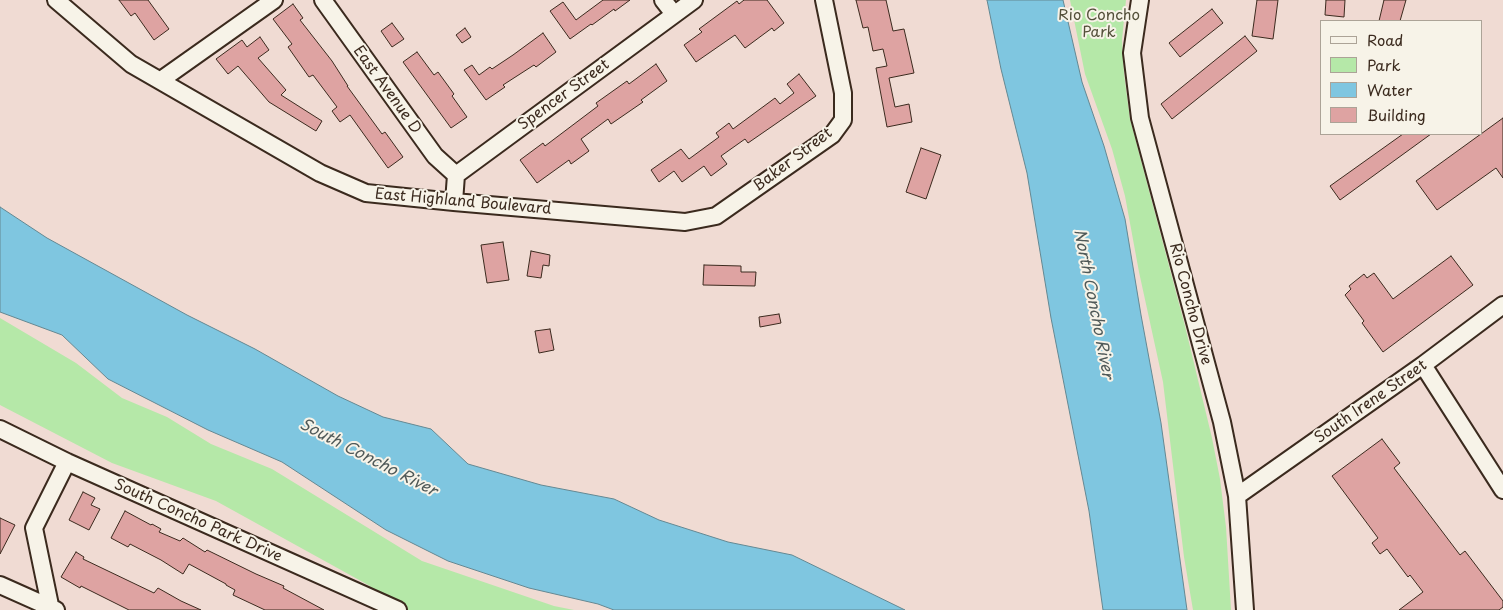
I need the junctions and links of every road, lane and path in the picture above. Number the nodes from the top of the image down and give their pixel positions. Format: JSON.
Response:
{"nodes":[{"id":1,"x":56,"y":0,"type":"edge"},
{"id":2,"x":274,"y":0,"type":"edge"},
{"id":3,"x":322,"y":0,"type":"edge"},
{"id":4,"x":664,"y":0,"type":"edge"},
{"id":5,"x":694,"y":0,"type":"edge"},
{"id":6,"x":824,"y":0,"type":"edge"},
{"id":7,"x":1140,"y":0,"type":"edge"},
{"id":8,"x":674,"y":14,"type":"junction"},
{"id":9,"x":161,"y":80,"type":"junction"},
{"id":10,"x":456,"y":175,"type":"junction"},
{"id":11,"x":454,"y":202,"type":"junction"},
{"id":12,"x":716,"y":216,"type":"joint"},
{"id":13,"x":1503,"y":305,"type":"edge"},
{"id":14,"x":1423,"y":365,"type":"junction"},
{"id":15,"x":0,"y":429,"type":"edge"},
{"id":16,"x":67,"y":462,"type":"junction"},
{"id":17,"x":1503,"y":490,"type":"edge"},
{"id":18,"x":1237,"y":496,"type":"junction"},
{"id":19,"x":0,"y":585,"type":"edge"},
{"id":20,"x":53,"y":609,"type":"edge"},
{"id":21,"x":398,"y":610,"type":"edge"},
{"id":22,"x":1245,"y":610,"type":"edge"}],
"edges":[{"from":1,"to":9,"type":"street","name":"East Highland Boulevard"},
{"from":2,"to":9,"type":"street"},
{"from":3,"to":10,"type":"street","name":"East Avenue D"},
{"from":4,"to":8,"type":"street"},
{"from":5,"to":8,"type":"street","name":"Spencer Street"},
{"from":6,"to":12,"type":"street","name":"Baker Street"},
{"from":7,"to":18,"type":"street","name":"Rio Concho Drive"},
{"from":8,"to":10,"type":"street","name":"Spencer Street"},
{"from":9,"to":11,"type":"street","name":"East Highland Boulevard"},
{"from":10,"to":11,"type":"street"},
{"from":11,"to":12,"type":"street","name":"East Highland Boulevard"},
{"from":13,"to":14,"type":"street","name":"South Irene Street"},
{"from":14,"to":17,"type":"street"},
{"from":14,"to":18,"type":"street","name":"South Irene Street"},
{"from":15,"to":16,"type":"street","name":"South Concho Park Drive"},
{"from":16,"to":20,"type":"street"},
{"from":16,"to":21,"type":"street","name":"South Concho Park Drive"},
{"from":18,"to":22,"type":"street","name":"Rio Concho Drive"},
{"from":19,"to":20,"type":"street"}]}
